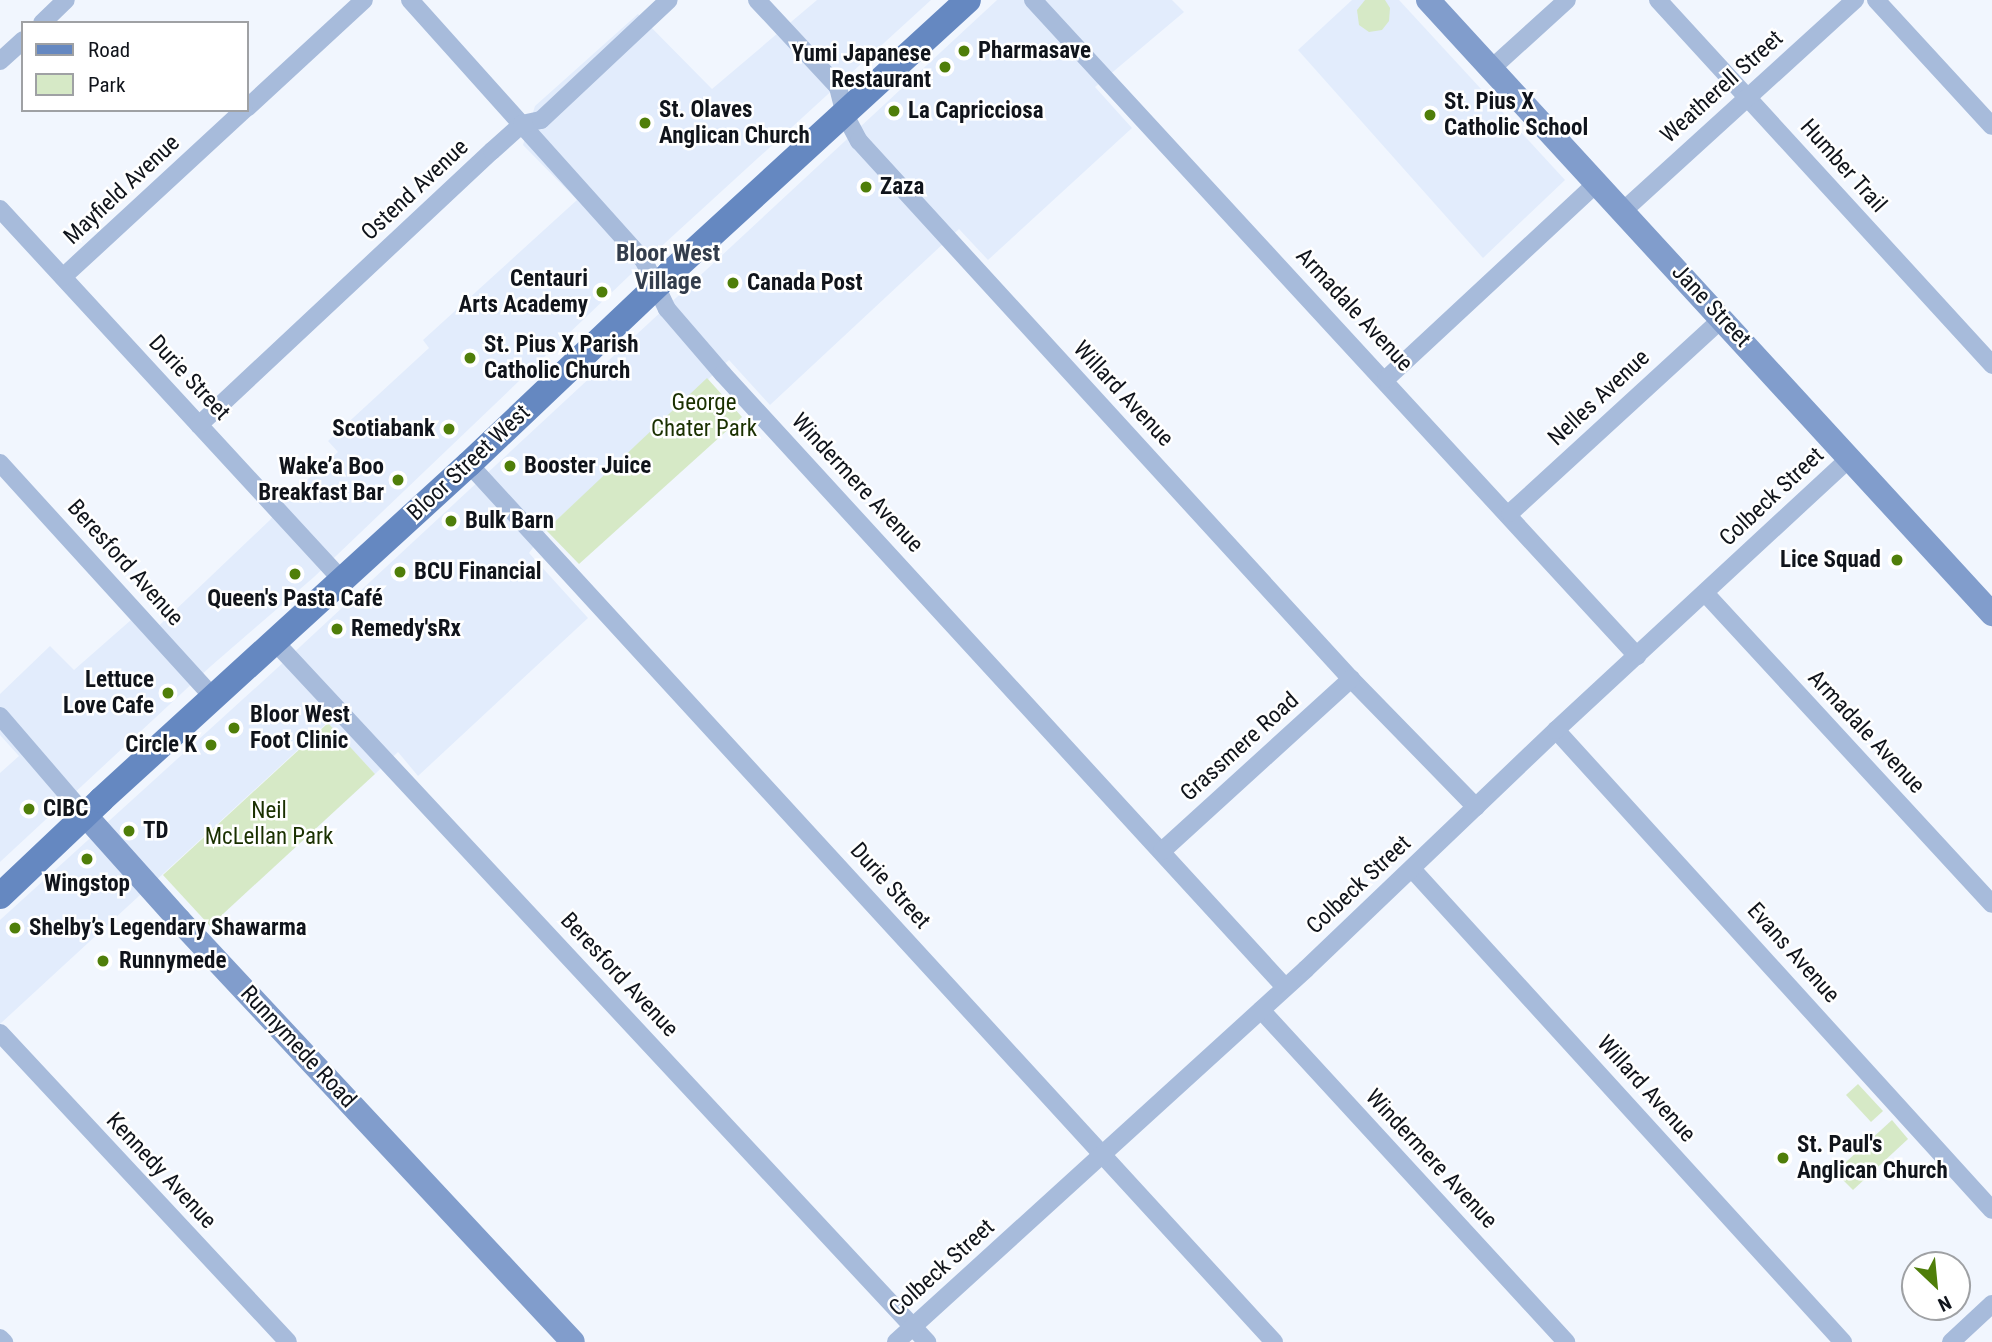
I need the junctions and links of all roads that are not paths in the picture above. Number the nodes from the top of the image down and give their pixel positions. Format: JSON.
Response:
{"nodes":[{"id":1,"x":66,"y":0,"type":"edge"},
{"id":2,"x":364,"y":0,"type":"edge"},
{"id":3,"x":410,"y":0,"type":"edge"},
{"id":4,"x":669,"y":0,"type":"edge"},
{"id":5,"x":757,"y":0,"type":"edge"},
{"id":6,"x":968,"y":0,"type":"edge"},
{"id":7,"x":1033,"y":0,"type":"edge"},
{"id":8,"x":1428,"y":0,"type":"edge"},
{"id":9,"x":1567,"y":0,"type":"edge"},
{"id":10,"x":1658,"y":0,"type":"edge"},
{"id":11,"x":1855,"y":0,"type":"edge"},
{"id":12,"x":1876,"y":0,"type":"edge"},
{"id":13,"x":44,"y":21,"type":"edge"},
{"id":14,"x":21,"y":42,"type":"edge"},
{"id":15,"x":0,"y":61,"type":"edge"},
{"id":16,"x":1492,"y":68,"type":"junction"},
{"id":17,"x":1747,"y":97,"type":"junction"},
{"id":18,"x":248,"y":106,"type":"edge"},
{"id":19,"x":242,"y":112,"type":"edge"},
{"id":20,"x":845,"y":115,"type":"junction"},
{"id":21,"x":522,"y":124,"type":"junction"},
{"id":22,"x":1992,"y":126,"type":"edge"},
{"id":23,"x":1597,"y":183,"type":"junction"},
{"id":24,"x":0,"y":209,"type":"edge"},
{"id":25,"x":1623,"y":211,"type":"junction"},
{"id":26,"x":63,"y":277,"type":"junction"},
{"id":27,"x":656,"y":286,"type":"junction"},
{"id":28,"x":1722,"y":319,"type":"junction"},
{"id":29,"x":1992,"y":365,"type":"edge"},
{"id":30,"x":1386,"y":379,"type":"junction"},
{"id":31,"x":199,"y":425,"type":"junction"},
{"id":32,"x":1850,"y":458,"type":"junction"},
{"id":33,"x":0,"y":463,"type":"edge"},
{"id":34,"x":469,"y":464,"type":"junction"},
{"id":35,"x":1510,"y":513,"type":"junction"},
{"id":36,"x":342,"y":580,"type":"junction"},
{"id":37,"x":1705,"y":593,"type":"junction"},
{"id":38,"x":1992,"y":614,"type":"edge"},
{"id":39,"x":275,"y":642,"type":"junction"},
{"id":40,"x":1637,"y":656,"type":"junction"},
{"id":41,"x":1351,"y":679,"type":"junction"},
{"id":42,"x":213,"y":697,"type":"junction"},
{"id":43,"x":0,"y":716,"type":"edge"},
{"id":44,"x":1556,"y":730,"type":"junction"},
{"id":45,"x":1476,"y":807,"type":"junction"},
{"id":46,"x":86,"y":816,"type":"junction"},
{"id":47,"x":1162,"y":851,"type":"junction"},
{"id":48,"x":1412,"y":869,"type":"junction"},
{"id":49,"x":0,"y":896,"type":"edge"},
{"id":50,"x":1992,"y":904,"type":"edge"},
{"id":51,"x":1285,"y":987,"type":"junction"},
{"id":52,"x":1261,"y":1010,"type":"junction"},
{"id":53,"x":0,"y":1032,"type":"edge"},
{"id":54,"x":1101,"y":1153,"type":"junction"},
{"id":55,"x":1992,"y":1210,"type":"edge"},
{"id":56,"x":1992,"y":1304,"type":"edge"},
{"id":57,"x":912,"y":1326,"type":"junction"},
{"id":58,"x":0,"y":1338,"type":"edge"},
{"id":59,"x":4,"y":1342,"type":"edge"},
{"id":60,"x":288,"y":1342,"type":"edge"},
{"id":61,"x":573,"y":1342,"type":"edge"},
{"id":62,"x":896,"y":1342,"type":"edge"},
{"id":63,"x":927,"y":1342,"type":"edge"},
{"id":64,"x":1274,"y":1342,"type":"edge"},
{"id":65,"x":1566,"y":1342,"type":"edge"},
{"id":66,"x":1843,"y":1342,"type":"edge"},
{"id":67,"x":1951,"y":1342,"type":"edge"}],
"edges":[{"from":1,"to":13,"type":"street"},
{"from":2,"to":18,"type":"street","name":"Mayfield Avenue"},
{"from":3,"to":21,"type":"street","name":"Windermere Avenue"},
{"from":4,"to":21,"type":"street","name":"Ostend Avenue"},
{"from":5,"to":20,"type":"street","name":"Willard Avenue"},
{"from":6,"to":20,"type":"main road","name":"Bloor Street West"},
{"from":7,"to":30,"type":"street","name":"Armadale Avenue"},
{"from":8,"to":16,"type":"main road","name":"Jane Street"},
{"from":9,"to":16,"type":"street"},
{"from":10,"to":17,"type":"street","name":"Humber Trail"},
{"from":11,"to":17,"type":"street","name":"Weatherell Street"},
{"from":12,"to":22,"type":"street"},
{"from":14,"to":15,"type":"street"},
{"from":16,"to":23,"type":"main road","name":"Jane Street"},
{"from":17,"to":25,"type":"street","name":"Weatherell Street"},
{"from":17,"to":29,"type":"street","name":"Humber Trail"},
{"from":19,"to":26,"type":"street","name":"Mayfield Avenue"},
{"from":20,"to":27,"type":"main road","name":"Bloor Street West"},
{"from":20,"to":41,"type":"street","name":"Willard Avenue"},
{"from":21,"to":27,"type":"street","name":"Windermere Avenue"},
{"from":21,"to":31,"type":"street","name":"Ostend Avenue"},
{"from":23,"to":25,"type":"main road","name":"Jane Street"},
{"from":23,"to":30,"type":"street"},
{"from":24,"to":26,"type":"street","name":"Durie Street"},
{"from":25,"to":28,"type":"main road","name":"Jane Street"},
{"from":26,"to":31,"type":"street","name":"Durie Street"},
{"from":27,"to":34,"type":"main road","name":"Bloor Street West"},
{"from":27,"to":47,"type":"street","name":"Windermere Avenue"},
{"from":28,"to":32,"type":"main road","name":"Jane Street"},
{"from":28,"to":35,"type":"street","name":"Nelles Avenue"},
{"from":30,"to":35,"type":"street","name":"Armadale Avenue"},
{"from":31,"to":36,"type":"street","name":"Durie Street"},
{"from":32,"to":37,"type":"street","name":"Colbeck Street"},
{"from":32,"to":38,"type":"main road","name":"Jane Street"},
{"from":33,"to":42,"type":"street","name":"Beresford Avenue"},
{"from":34,"to":36,"type":"main road","name":"Bloor Street West"},
{"from":34,"to":54,"type":"street","name":"Durie Street"},
{"from":35,"to":40,"type":"street","name":"Armadale Avenue"},
{"from":36,"to":39,"type":"main road","name":"Bloor Street West"},
{"from":37,"to":40,"type":"street","name":"Colbeck Street"},
{"from":37,"to":50,"type":"street","name":"Armadale Avenue"},
{"from":39,"to":42,"type":"main road","name":"Bloor Street West"},
{"from":39,"to":57,"type":"street","name":"Beresford Avenue"},
{"from":40,"to":44,"type":"street","name":"Colbeck Street"},
{"from":41,"to":45,"type":"street","name":"Willard Avenue"},
{"from":41,"to":47,"type":"street","name":"Grassmere Road"},
{"from":42,"to":46,"type":"main road","name":"Bloor Street West"},
{"from":43,"to":46,"type":"street","name":"Runnymede Road"},
{"from":44,"to":45,"type":"street","name":"Colbeck Street"},
{"from":44,"to":55,"type":"street","name":"Evans Avenue"},
{"from":45,"to":48,"type":"street","name":"Colbeck Street"},
{"from":46,"to":49,"type":"main road","name":"Bloor Street West"},
{"from":46,"to":61,"type":"main road","name":"Runnymede Road"},
{"from":47,"to":51,"type":"street","name":"Windermere Avenue"},
{"from":48,"to":51,"type":"street","name":"Colbeck Street"},
{"from":48,"to":66,"type":"street","name":"Willard Avenue"},
{"from":51,"to":52,"type":"street","name":"Colbeck Street"},
{"from":52,"to":54,"type":"street","name":"Colbeck Street"},
{"from":52,"to":65,"type":"street","name":"Windermere Avenue"},
{"from":53,"to":60,"type":"street","name":"Kennedy Avenue"},
{"from":54,"to":57,"type":"street","name":"Colbeck Street"},
{"from":54,"to":64,"type":"street","name":"Durie Street"},
{"from":56,"to":67,"type":"street"},
{"from":57,"to":62,"type":"street","name":"Colbeck Street"},
{"from":57,"to":63,"type":"street","name":"Beresford Avenue"},
{"from":58,"to":59,"type":"street"}]}
